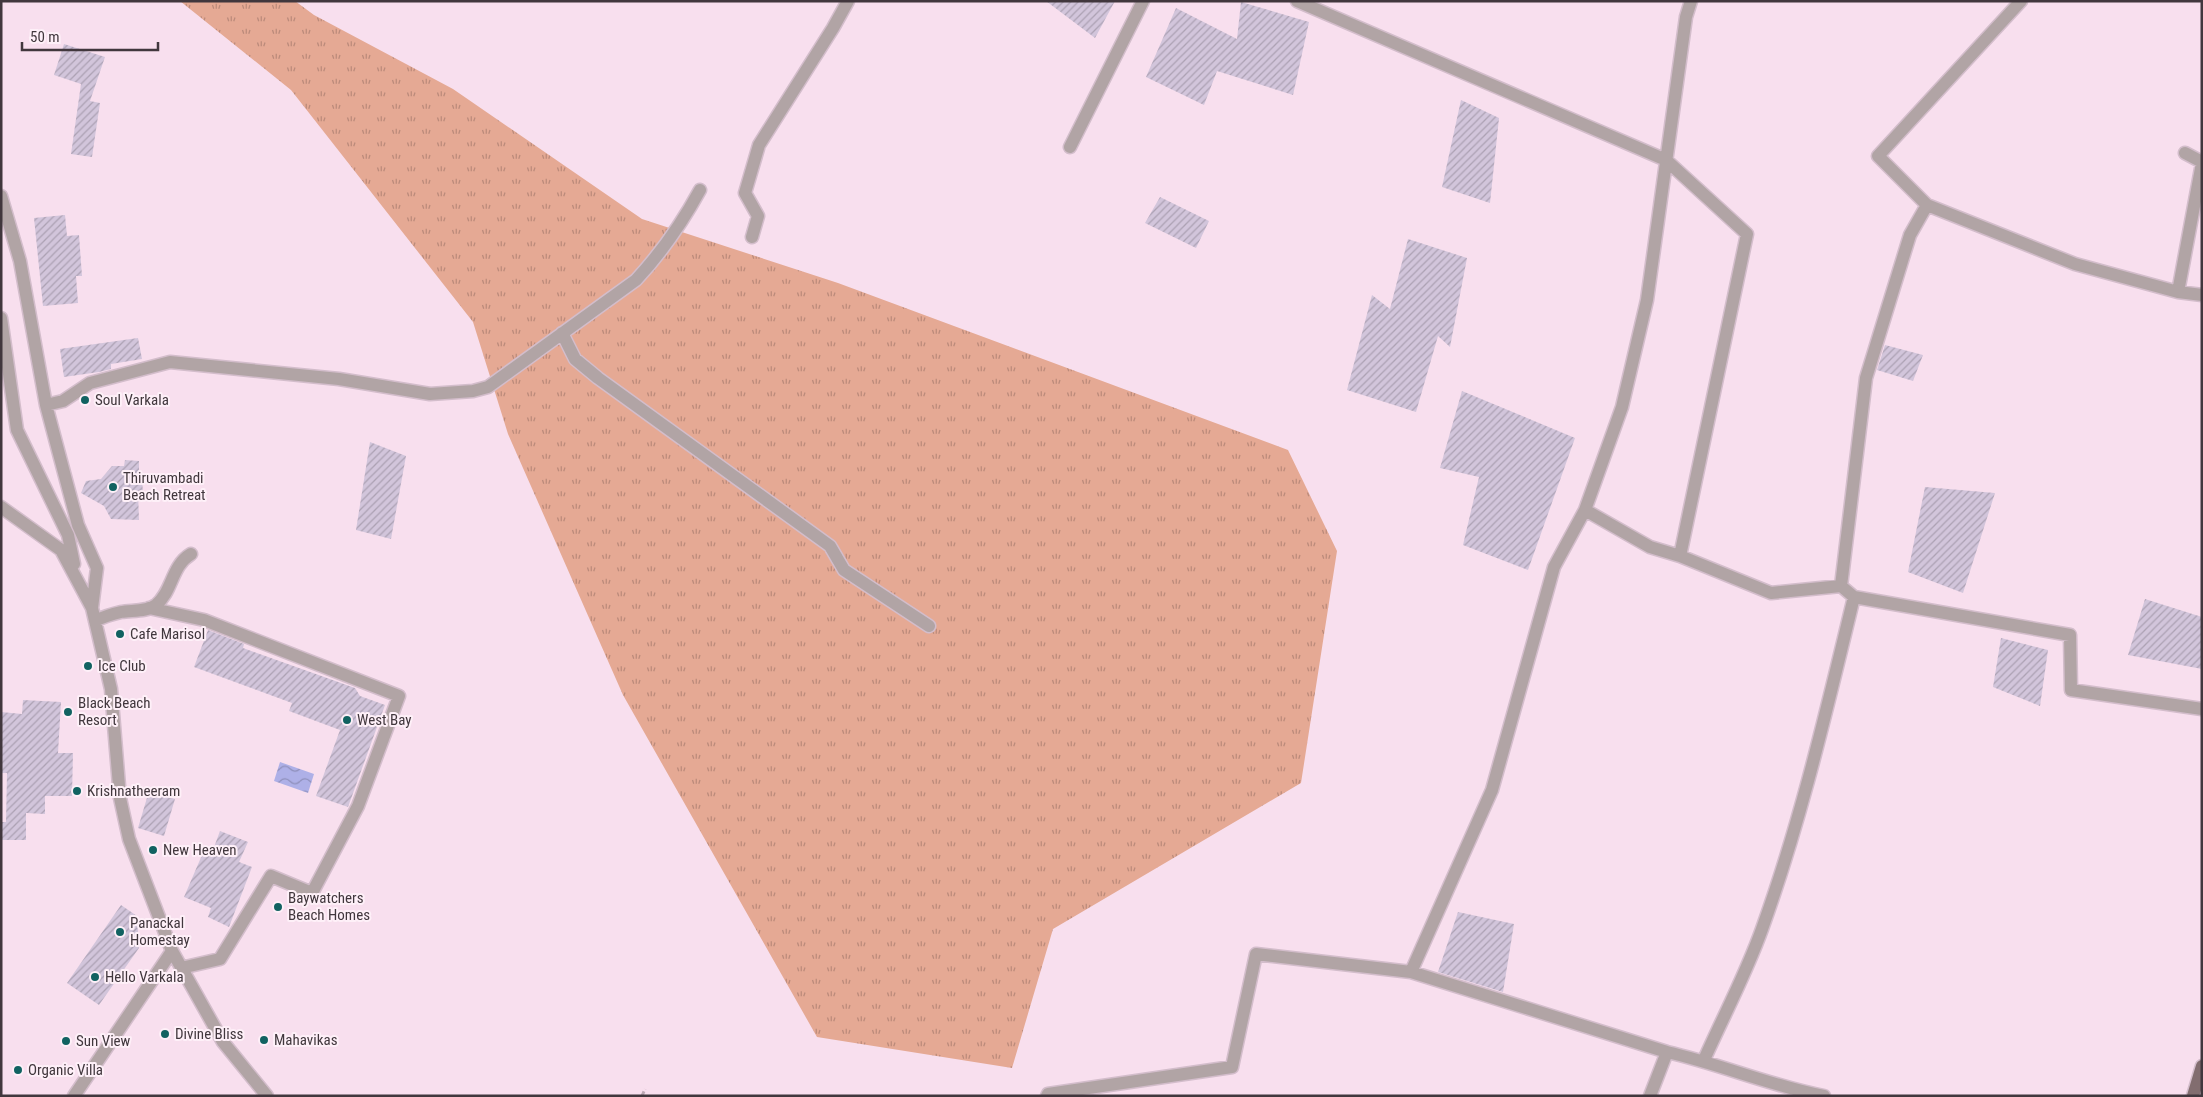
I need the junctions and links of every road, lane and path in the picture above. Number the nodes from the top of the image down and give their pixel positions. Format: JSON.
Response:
{"nodes":[{"id":1,"x":848,"y":1,"type":"edge"},
{"id":2,"x":1143,"y":1,"type":"edge"},
{"id":3,"x":1297,"y":1,"type":"edge"},
{"id":4,"x":1691,"y":1,"type":"edge"},
{"id":5,"x":2021,"y":1,"type":"edge"},
{"id":6,"x":1070,"y":147,"type":"dead end"},
{"id":7,"x":2185,"y":153,"type":"dead end"},
{"id":8,"x":1666,"y":160,"type":"junction"},
{"id":9,"x":2202,"y":163,"type":"edge"},
{"id":10,"x":700,"y":190,"type":"dead end"},
{"id":11,"x":1,"y":196,"type":"edge"},
{"id":12,"x":1927,"y":205,"type":"junction"},
{"id":13,"x":752,"y":237,"type":"dead end"},
{"id":14,"x":2178,"y":292,"type":"junction"},
{"id":15,"x":2202,"y":295,"type":"edge"},
{"id":16,"x":1,"y":318,"type":"edge"},
{"id":17,"x":562,"y":333,"type":"junction"},
{"id":18,"x":46,"y":405,"type":"junction"},
{"id":19,"x":1,"y":507,"type":"edge"},
{"id":20,"x":1585,"y":510,"type":"junction"},
{"id":21,"x":191,"y":554,"type":"dead end"},
{"id":22,"x":1680,"y":556,"type":"junction"},
{"id":23,"x":1841,"y":586,"type":"junction"},
{"id":24,"x":1854,"y":596,"type":"junction"},
{"id":25,"x":149,"y":608,"type":"junction"},
{"id":26,"x":93,"y":615,"type":"junction"},
{"id":27,"x":929,"y":626,"type":"dead end"},
{"id":28,"x":2202,"y":709,"type":"edge"},
{"id":29,"x":172,"y":951,"type":"junction"},
{"id":30,"x":181,"y":968,"type":"junction"},
{"id":31,"x":1411,"y":972,"type":"junction"},
{"id":32,"x":1667,"y":1052,"type":"junction"},
{"id":33,"x":1704,"y":1060,"type":"junction"},
{"id":34,"x":2202,"y":1066,"type":"edge"},
{"id":35,"x":645,"y":1089,"type":"dead end"},
{"id":36,"x":74,"y":1096,"type":"edge"},
{"id":37,"x":267,"y":1096,"type":"edge"},
{"id":38,"x":642,"y":1096,"type":"edge"},
{"id":39,"x":1047,"y":1096,"type":"edge"},
{"id":40,"x":1650,"y":1096,"type":"edge"},
{"id":41,"x":1824,"y":1096,"type":"edge"},
{"id":42,"x":2193,"y":1096,"type":"edge"}],
"edges":[{"from":1,"to":13,"type":"street"},
{"from":2,"to":6,"type":"street"},
{"from":3,"to":8,"type":"street"},
{"from":4,"to":8,"type":"street"},
{"from":5,"to":12,"type":"street"},
{"from":7,"to":9,"type":"street"},
{"from":8,"to":20,"type":"street"},
{"from":8,"to":22,"type":"street"},
{"from":9,"to":14,"type":"street"},
{"from":10,"to":17,"type":"street"},
{"from":11,"to":18,"type":"street"},
{"from":12,"to":14,"type":"street"},
{"from":12,"to":23,"type":"street"},
{"from":14,"to":15,"type":"street"},
{"from":16,"to":26,"type":"street"},
{"from":17,"to":18,"type":"street"},
{"from":17,"to":27,"type":"street"},
{"from":18,"to":26,"type":"street"},
{"from":19,"to":26,"type":"street"},
{"from":20,"to":22,"type":"street"},
{"from":20,"to":31,"type":"street"},
{"from":21,"to":25,"type":"street"},
{"from":22,"to":23,"type":"street"},
{"from":23,"to":24,"type":"street"},
{"from":24,"to":28,"type":"street"},
{"from":24,"to":33,"type":"street"},
{"from":25,"to":26,"type":"street"},
{"from":25,"to":30,"type":"street"},
{"from":26,"to":29,"type":"street"},
{"from":29,"to":30,"type":"street"},
{"from":29,"to":36,"type":"street"},
{"from":30,"to":37,"type":"street"},
{"from":31,"to":32,"type":"street"},
{"from":31,"to":39,"type":"street"},
{"from":32,"to":33,"type":"street"},
{"from":32,"to":40,"type":"street"},
{"from":33,"to":41,"type":"street"},
{"from":34,"to":42,"type":"main road"},
{"from":35,"to":38,"type":"path"}]}
